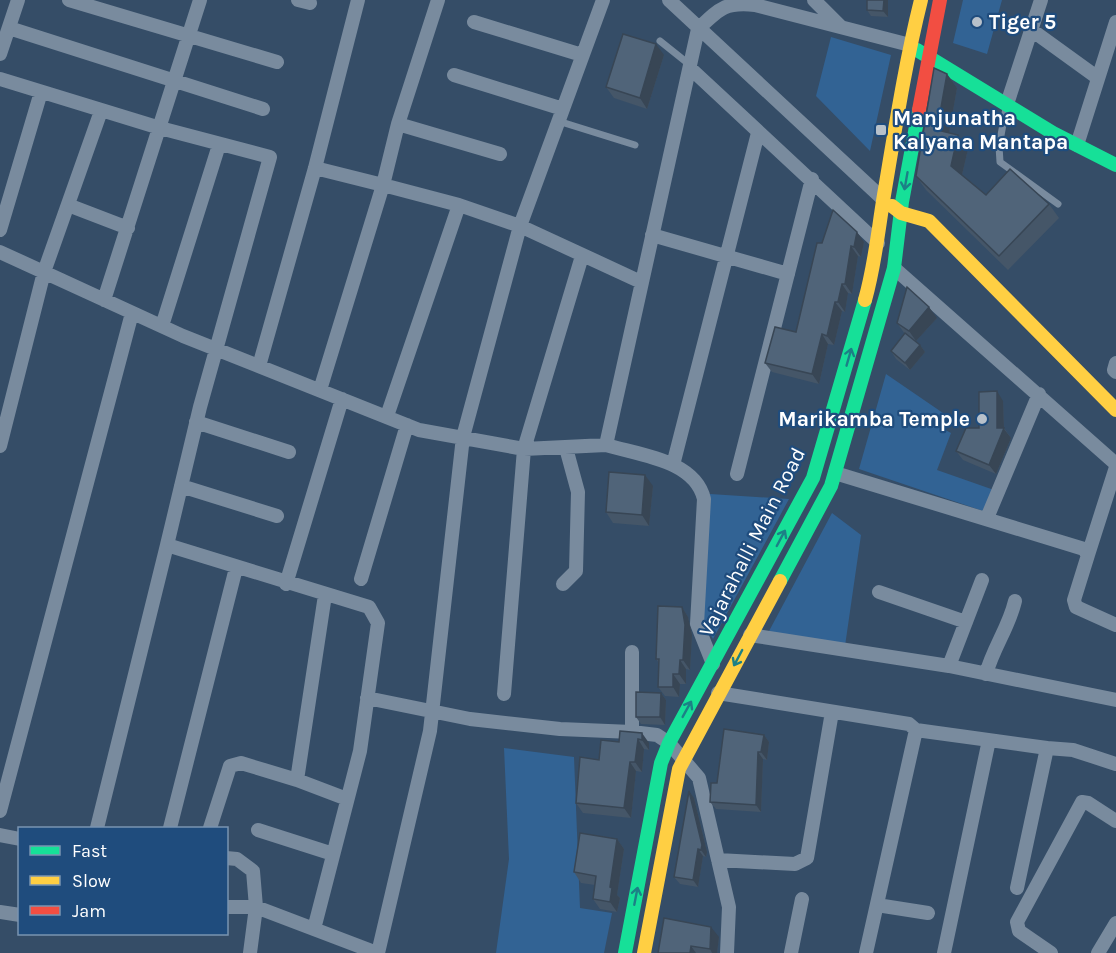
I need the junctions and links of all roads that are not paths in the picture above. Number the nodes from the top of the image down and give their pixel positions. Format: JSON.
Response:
{"nodes":[{"id":1,"x":18,"y":0,"type":"edge"},
{"id":2,"x":69,"y":0,"type":"edge"},
{"id":3,"x":201,"y":0,"type":"edge"},
{"id":4,"x":358,"y":0,"type":"edge"},
{"id":5,"x":438,"y":0,"type":"edge"},
{"id":6,"x":603,"y":0,"type":"edge"},
{"id":7,"x":669,"y":0,"type":"edge"},
{"id":8,"x":814,"y":0,"type":"edge"},
{"id":9,"x":921,"y":0,"type":"edge"},
{"id":10,"x":939,"y":0,"type":"edge"},
{"id":11,"x":1041,"y":0,"type":"edge"},
{"id":12,"x":731,"y":2,"type":"edge"},
{"id":13,"x":474,"y":22,"type":"dead end"},
{"id":14,"x":1116,"y":22,"type":"edge"},
{"id":15,"x":842,"y":27,"type":"junction"},
{"id":16,"x":9,"y":28,"type":"junction"},
{"id":17,"x":698,"y":29,"type":"junction"},
{"id":18,"x":1033,"y":31,"type":"junction"},
{"id":19,"x":188,"y":37,"type":"junction"},
{"id":20,"x":660,"y":41,"type":"dead end"},
{"id":21,"x":910,"y":45,"type":"junction"},
{"id":22,"x":0,"y":54,"type":"edge"},
{"id":23,"x":582,"y":55,"type":"junction"},
{"id":24,"x":928,"y":57,"type":"junction"},
{"id":25,"x":277,"y":62,"type":"dead end"},
{"id":26,"x":690,"y":66,"type":"junction"},
{"id":27,"x":454,"y":75,"type":"dead end"},
{"id":28,"x":1098,"y":78,"type":"junction"},
{"id":29,"x":0,"y":79,"type":"edge"},
{"id":30,"x":174,"y":83,"type":"junction"},
{"id":31,"x":41,"y":92,"type":"junction"},
{"id":32,"x":1007,"y":104,"type":"junction"},
{"id":33,"x":263,"y":109,"type":"dead end"},
{"id":34,"x":101,"y":111,"type":"junction"},
{"id":35,"x":560,"y":115,"type":"junction"},
{"id":36,"x":398,"y":124,"type":"junction"},
{"id":37,"x":160,"y":128,"type":"junction"},
{"id":38,"x":759,"y":134,"type":"junction"},
{"id":39,"x":219,"y":145,"type":"junction"},
{"id":40,"x":635,"y":145,"type":"dead end"},
{"id":41,"x":1077,"y":145,"type":"junction"},
{"id":42,"x":500,"y":154,"type":"dead end"},
{"id":43,"x":1116,"y":165,"type":"edge"},
{"id":44,"x":315,"y":168,"type":"junction"},
{"id":45,"x":812,"y":179,"type":"junction"},
{"id":46,"x":383,"y":185,"type":"junction"},
{"id":47,"x":883,"y":199,"type":"junction"},
{"id":48,"x":4,"y":201,"type":"edge"},
{"id":49,"x":1058,"y":204,"type":"dead end"},
{"id":50,"x":68,"y":205,"type":"junction"},
{"id":51,"x":459,"y":206,"type":"junction"},
{"id":52,"x":901,"y":213,"type":"junction"},
{"id":53,"x":520,"y":226,"type":"junction"},
{"id":54,"x":128,"y":228,"type":"junction"},
{"id":55,"x":0,"y":230,"type":"edge"},
{"id":56,"x":652,"y":235,"type":"junction"},
{"id":57,"x":878,"y":243,"type":"junction"},
{"id":58,"x":0,"y":252,"type":"edge"},
{"id":59,"x":582,"y":256,"type":"junction"},
{"id":60,"x":727,"y":256,"type":"junction"},
{"id":61,"x":894,"y":268,"type":"junction"},
{"id":62,"x":44,"y":272,"type":"junction"},
{"id":63,"x":788,"y":274,"type":"junction"},
{"id":64,"x":641,"y":282,"type":"junction"},
{"id":65,"x":104,"y":300,"type":"junction"},
{"id":66,"x":132,"y":313,"type":"junction"},
{"id":67,"x":162,"y":326,"type":"junction"},
{"id":68,"x":216,"y":348,"type":"junction"},
{"id":69,"x":1116,"y":363,"type":"edge"},
{"id":70,"x":259,"y":366,"type":"junction"},
{"id":71,"x":1116,"y":372,"type":"edge"},
{"id":72,"x":320,"y":390,"type":"junction"},
{"id":73,"x":1039,"y":394,"type":"junction"},
{"id":74,"x":342,"y":399,"type":"junction"},
{"id":75,"x":1116,"y":410,"type":"edge"},
{"id":76,"x":387,"y":416,"type":"junction"},
{"id":77,"x":196,"y":422,"type":"junction"},
{"id":78,"x":407,"y":425,"type":"junction"},
{"id":79,"x":463,"y":437,"type":"junction"},
{"id":80,"x":606,"y":445,"type":"junction"},
{"id":81,"x":0,"y":446,"type":"edge"},
{"id":82,"x":566,"y":448,"type":"junction"},
{"id":83,"x":524,"y":449,"type":"junction"},
{"id":84,"x":289,"y":452,"type":"dead end"},
{"id":85,"x":673,"y":465,"type":"junction"},
{"id":86,"x":1116,"y":465,"type":"edge"},
{"id":87,"x":835,"y":473,"type":"junction"},
{"id":88,"x":737,"y":474,"type":"dead end"},
{"id":89,"x":181,"y":486,"type":"junction"},
{"id":90,"x":277,"y":516,"type":"dead end"},
{"id":91,"x":987,"y":518,"type":"junction"},
{"id":92,"x":166,"y":545,"type":"junction"},
{"id":93,"x":1088,"y":555,"type":"junction"},
{"id":94,"x":236,"y":568,"type":"junction"},
{"id":95,"x":361,"y":579,"type":"dead end"},
{"id":96,"x":982,"y":580,"type":"dead end"},
{"id":97,"x":286,"y":584,"type":"junction"},
{"id":98,"x":563,"y":584,"type":"dead end"},
{"id":99,"x":879,"y":592,"type":"dead end"},
{"id":100,"x":325,"y":595,"type":"junction"},
{"id":101,"x":1015,"y":602,"type":"dead end"},
{"id":102,"x":966,"y":622,"type":"junction"},
{"id":103,"x":1116,"y":625,"type":"edge"},
{"id":104,"x":750,"y":635,"type":"junction"},
{"id":105,"x":632,"y":652,"type":"dead end"},
{"id":106,"x":712,"y":664,"type":"junction"},
{"id":107,"x":949,"y":666,"type":"junction"},
{"id":108,"x":986,"y":674,"type":"junction"},
{"id":109,"x":718,"y":693,"type":"junction"},
{"id":110,"x":504,"y":694,"type":"dead end"},
{"id":111,"x":367,"y":698,"type":"junction"},
{"id":112,"x":1116,"y":700,"type":"edge"},
{"id":113,"x":832,"y":712,"type":"junction"},
{"id":114,"x":432,"y":713,"type":"junction"},
{"id":115,"x":916,"y":730,"type":"junction"},
{"id":116,"x":632,"y":732,"type":"junction"},
{"id":117,"x":989,"y":740,"type":"junction"},
{"id":118,"x":669,"y":743,"type":"junction"},
{"id":119,"x":1047,"y":748,"type":"junction"},
{"id":120,"x":683,"y":760,"type":"junction"},
{"id":121,"x":1116,"y":764,"type":"edge"},
{"id":122,"x":297,"y":780,"type":"junction"},
{"id":123,"x":347,"y":799,"type":"junction"},
{"id":124,"x":0,"y":811,"type":"edge"},
{"id":125,"x":1115,"y":819,"type":"edge"},
{"id":126,"x":97,"y":827,"type":"edge"},
{"id":127,"x":170,"y":827,"type":"edge"},
{"id":128,"x":210,"y":827,"type":"edge"},
{"id":129,"x":258,"y":831,"type":"dead end"},
{"id":130,"x":0,"y":835,"type":"edge"},
{"id":131,"x":18,"y":839,"type":"edge"},
{"id":132,"x":333,"y":854,"type":"junction"},
{"id":133,"x":228,"y":858,"type":"edge"},
{"id":134,"x":718,"y":860,"type":"junction"},
{"id":135,"x":1017,"y":888,"type":"dead end"},
{"id":136,"x":802,"y":899,"type":"dead end"},
{"id":137,"x":877,"y":905,"type":"junction"},
{"id":138,"x":228,"y":907,"type":"edge"},
{"id":139,"x":256,"y":907,"type":"junction"},
{"id":140,"x":0,"y":912,"type":"edge"},
{"id":141,"x":928,"y":913,"type":"dead end"},
{"id":142,"x":18,"y":915,"type":"edge"},
{"id":143,"x":1116,"y":923,"type":"edge"},
{"id":144,"x":314,"y":929,"type":"junction"},
{"id":145,"x":250,"y":953,"type":"edge"},
{"id":146,"x":377,"y":953,"type":"edge"},
{"id":147,"x":625,"y":953,"type":"edge"},
{"id":148,"x":644,"y":953,"type":"edge"},
{"id":149,"x":727,"y":953,"type":"edge"},
{"id":150,"x":791,"y":953,"type":"edge"},
{"id":151,"x":866,"y":953,"type":"edge"},
{"id":152,"x":944,"y":953,"type":"edge"},
{"id":153,"x":1052,"y":953,"type":"edge"},
{"id":154,"x":1098,"y":953,"type":"edge"}],
"edges":[{"from":1,"to":16,"type":"street"},
{"from":2,"to":19,"type":"street"},
{"from":3,"to":19,"type":"street"},
{"from":4,"to":44,"type":"street"},
{"from":5,"to":36,"type":"street"},
{"from":6,"to":23,"type":"street"},
{"from":7,"to":17,"type":"street"},
{"from":8,"to":15,"type":"street"},
{"from":9,"to":21,"type":"main road","name":"Vajarahalli Main Road"},
{"from":10,"to":24,"type":"main road","name":"Vajarahalli Main Road"},
{"from":11,"to":18,"type":"street"},
{"from":12,"to":15,"type":"street"},
{"from":12,"to":17,"type":"street"},
{"from":13,"to":23,"type":"street"},
{"from":14,"to":28,"type":"street"},
{"from":15,"to":21,"type":"street"},
{"from":16,"to":22,"type":"street"},
{"from":16,"to":30,"type":"street"},
{"from":17,"to":26,"type":"street"},
{"from":17,"to":47,"type":"street"},
{"from":18,"to":28,"type":"street"},
{"from":18,"to":32,"type":"street"},
{"from":19,"to":25,"type":"street"},
{"from":19,"to":30,"type":"street"},
{"from":20,"to":26,"type":"lane"},
{"from":21,"to":24,"type":"main road"},
{"from":21,"to":47,"type":"main road","name":"Vajarahalli Main Road"},
{"from":23,"to":35,"type":"street"},
{"from":24,"to":32,"type":"main road"},
{"from":24,"to":52,"type":"main road","name":"Vajarahalli Main Road","one_way":true},
{"from":26,"to":38,"type":"street"},
{"from":26,"to":56,"type":"street"},
{"from":27,"to":35,"type":"street"},
{"from":28,"to":41,"type":"street"},
{"from":29,"to":31,"type":"street"},
{"from":30,"to":33,"type":"street"},
{"from":30,"to":37,"type":"street"},
{"from":31,"to":34,"type":"street"},
{"from":31,"to":48,"type":"street"},
{"from":32,"to":41,"type":"main road"},
{"from":32,"to":49,"type":"lane"},
{"from":34,"to":37,"type":"street"},
{"from":34,"to":50,"type":"street"},
{"from":35,"to":40,"type":"lane"},
{"from":35,"to":53,"type":"street"},
{"from":36,"to":42,"type":"street"},
{"from":36,"to":46,"type":"street"},
{"from":37,"to":39,"type":"street"},
{"from":37,"to":54,"type":"street"},
{"from":38,"to":45,"type":"street"},
{"from":38,"to":60,"type":"street"},
{"from":39,"to":67,"type":"street"},
{"from":39,"to":68,"type":"street"},
{"from":41,"to":43,"type":"main road"},
{"from":44,"to":46,"type":"street"},
{"from":44,"to":70,"type":"street"},
{"from":45,"to":57,"type":"street"},
{"from":45,"to":63,"type":"street"},
{"from":46,"to":51,"type":"street"},
{"from":46,"to":72,"type":"street"},
{"from":47,"to":52,"type":"main road"},
{"from":47,"to":57,"type":"main road","name":"Vajarahalli Main Road"},
{"from":48,"to":55,"type":"street"},
{"from":50,"to":54,"type":"street"},
{"from":50,"to":62,"type":"street"},
{"from":51,"to":53,"type":"street"},
{"from":51,"to":76,"type":"street"},
{"from":52,"to":61,"type":"main road","name":"Vajarahalli Main Road"},
{"from":52,"to":75,"type":"main road"},
{"from":53,"to":59,"type":"street"},
{"from":53,"to":79,"type":"street"},
{"from":54,"to":65,"type":"street"},
{"from":56,"to":60,"type":"street"},
{"from":56,"to":64,"type":"street"},
{"from":106,"to":57,"type":"main road","name":"Vajarahalli Main Road","one_way":true},
{"from":58,"to":62,"type":"street"},
{"from":59,"to":64,"type":"street"},
{"from":59,"to":83,"type":"street"},
{"from":60,"to":63,"type":"street"},
{"from":60,"to":85,"type":"street"},
{"from":61,"to":73,"type":"street"},
{"from":61,"to":87,"type":"main road","name":"Vajarahalli Main Road"},
{"from":62,"to":65,"type":"street"},
{"from":62,"to":81,"type":"street"},
{"from":63,"to":88,"type":"street"},
{"from":64,"to":80,"type":"street"},
{"from":65,"to":66,"type":"street"},
{"from":66,"to":67,"type":"street"},
{"from":66,"to":124,"type":"street"},
{"from":67,"to":68,"type":"street"},
{"from":68,"to":70,"type":"street"},
{"from":68,"to":77,"type":"street"},
{"from":69,"to":71,"type":"street"},
{"from":70,"to":72,"type":"street"},
{"from":72,"to":74,"type":"street"},
{"from":73,"to":86,"type":"street"},
{"from":73,"to":91,"type":"street"},
{"from":74,"to":76,"type":"street"},
{"from":74,"to":97,"type":"street"},
{"from":76,"to":78,"type":"street"},
{"from":77,"to":84,"type":"street"},
{"from":77,"to":89,"type":"street"},
{"from":78,"to":79,"type":"street"},
{"from":78,"to":95,"type":"street"},
{"from":79,"to":83,"type":"street"},
{"from":79,"to":114,"type":"street"},
{"from":80,"to":82,"type":"street"},
{"from":80,"to":85,"type":"street"},
{"from":82,"to":83,"type":"street"},
{"from":82,"to":98,"type":"street"},
{"from":83,"to":110,"type":"street"},
{"from":85,"to":106,"type":"street"},
{"from":86,"to":93,"type":"street"},
{"from":87,"to":91,"type":"street"},
{"from":87,"to":104,"type":"main road","name":"Vajarahalli Main Road"},
{"from":89,"to":90,"type":"street"},
{"from":89,"to":92,"type":"street"},
{"from":91,"to":93,"type":"street"},
{"from":92,"to":94,"type":"street"},
{"from":92,"to":126,"type":"street"},
{"from":93,"to":103,"type":"street"},
{"from":94,"to":97,"type":"street"},
{"from":94,"to":127,"type":"street"},
{"from":96,"to":102,"type":"street"},
{"from":97,"to":100,"type":"street"},
{"from":99,"to":102,"type":"street"},
{"from":100,"to":111,"type":"street"},
{"from":100,"to":122,"type":"street"},
{"from":101,"to":108,"type":"street"},
{"from":102,"to":107,"type":"street"},
{"from":104,"to":107,"type":"street"},
{"from":104,"to":109,"type":"main road","name":"Vajarahalli Main Road","one_way":true},
{"from":105,"to":116,"type":"street"},
{"from":118,"to":106,"type":"main road","name":"Vajarahalli Main Road","one_way":true},
{"from":107,"to":108,"type":"street"},
{"from":108,"to":112,"type":"street"},
{"from":109,"to":113,"type":"street"},
{"from":109,"to":120,"type":"main road","name":"Vajarahalli Main Road"},
{"from":111,"to":114,"type":"street"},
{"from":111,"to":123,"type":"street"},
{"from":113,"to":115,"type":"street"},
{"from":113,"to":134,"type":"street"},
{"from":114,"to":116,"type":"street"},
{"from":114,"to":146,"type":"street"},
{"from":115,"to":117,"type":"street"},
{"from":115,"to":137,"type":"street"},
{"from":116,"to":118,"type":"street"},
{"from":117,"to":119,"type":"street"},
{"from":117,"to":152,"type":"street"},
{"from":118,"to":120,"type":"street"},
{"from":147,"to":118,"type":"main road","name":"Vajarahalli Main Road","one_way":true},
{"from":119,"to":121,"type":"street"},
{"from":119,"to":135,"type":"street"},
{"from":120,"to":134,"type":"street"},
{"from":120,"to":148,"type":"main road","name":"Vajarahalli Main Road"},
{"from":122,"to":123,"type":"street"},
{"from":122,"to":128,"type":"street"},
{"from":123,"to":132,"type":"street"},
{"from":125,"to":153,"type":"street"},
{"from":129,"to":132,"type":"street"},
{"from":130,"to":131,"type":"street"},
{"from":132,"to":144,"type":"street"},
{"from":133,"to":139,"type":"street"},
{"from":134,"to":149,"type":"street"},
{"from":136,"to":150,"type":"street"},
{"from":137,"to":141,"type":"street"},
{"from":137,"to":151,"type":"street"},
{"from":138,"to":139,"type":"street"},
{"from":139,"to":144,"type":"street"},
{"from":139,"to":145,"type":"street"},
{"from":140,"to":142,"type":"street"},
{"from":143,"to":154,"type":"street"},
{"from":144,"to":146,"type":"street"}]}
